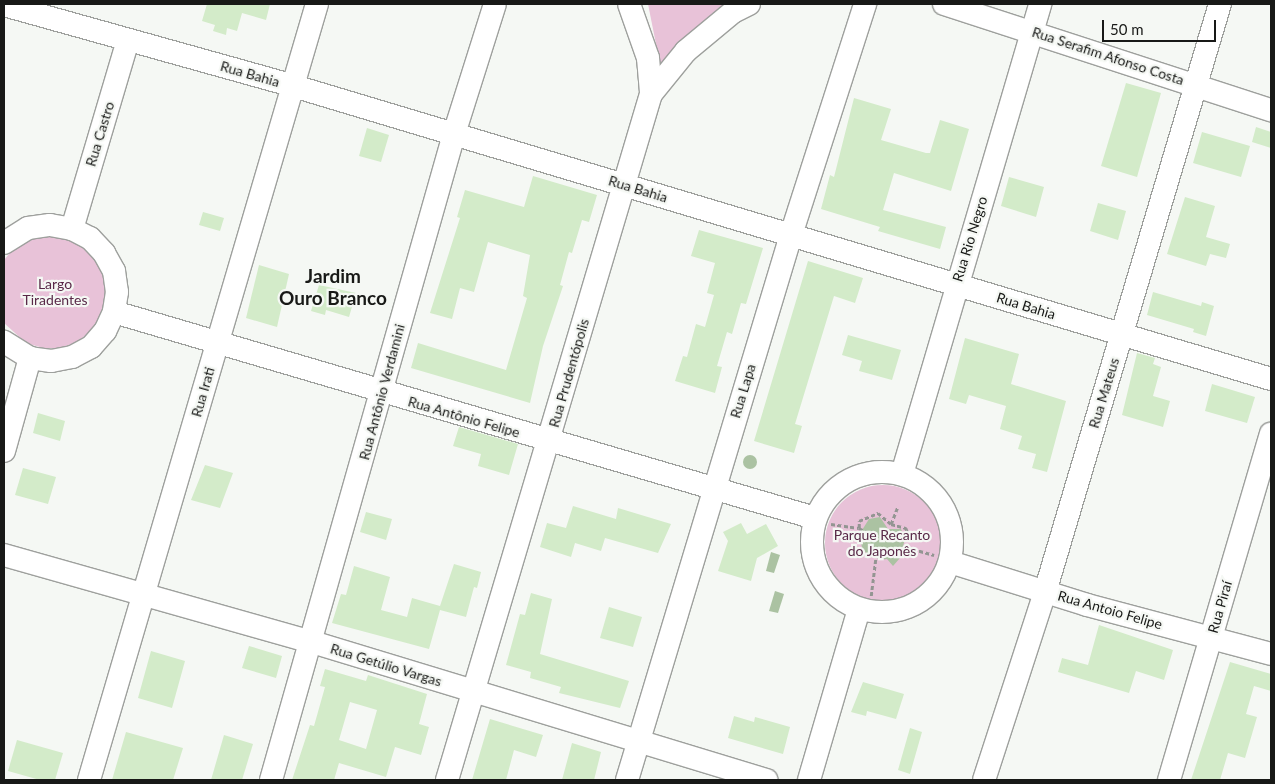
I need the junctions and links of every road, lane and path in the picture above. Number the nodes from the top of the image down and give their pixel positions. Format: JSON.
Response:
{"nodes":[{"id":1,"x":316,"y":4,"type":"edge"},
{"id":2,"x":495,"y":4,"type":"edge"},
{"id":3,"x":629,"y":4,"type":"edge"},
{"id":4,"x":749,"y":4,"type":"edge"},
{"id":5,"x":865,"y":4,"type":"edge"},
{"id":6,"x":944,"y":4,"type":"edge"},
{"id":7,"x":1040,"y":4,"type":"edge"},
{"id":8,"x":1220,"y":4,"type":"edge"},
{"id":9,"x":4,"y":5,"type":"edge"},
{"id":10,"x":1032,"y":31,"type":"junction"},
{"id":11,"x":128,"y":40,"type":"junction"},
{"id":12,"x":292,"y":86,"type":"junction"},
{"id":13,"x":1196,"y":86,"type":"junction"},
{"id":14,"x":651,"y":94,"type":"junction"},
{"id":15,"x":1271,"y":110,"type":"edge"},
{"id":16,"x":454,"y":134,"type":"junction"},
{"id":17,"x":623,"y":185,"type":"junction"},
{"id":18,"x":72,"y":229,"type":"junction"},
{"id":19,"x":791,"y":235,"type":"junction"},
{"id":20,"x":4,"y":243,"type":"edge"},
{"id":21,"x":956,"y":284,"type":"junction"},
{"id":22,"x":114,"y":312,"type":"junction"},
{"id":23,"x":1122,"y":334,"type":"junction"},
{"id":24,"x":4,"y":342,"type":"edge"},
{"id":25,"x":217,"y":343,"type":"junction"},
{"id":26,"x":30,"y":358,"type":"junction"},
{"id":27,"x":1271,"y":379,"type":"edge"},
{"id":28,"x":382,"y":393,"type":"junction"},
{"id":29,"x":1271,"y":434,"type":"edge"},
{"id":30,"x":549,"y":441,"type":"junction"},
{"id":31,"x":4,"y":450,"type":"edge"},
{"id":32,"x":902,"y":474,"type":"junction"},
{"id":33,"x":713,"y":488,"type":"junction"},
{"id":34,"x":898,"y":506,"type":"dead end"},
{"id":35,"x":821,"y":521,"type":"junction"},
{"id":36,"x":891,"y":524,"type":"junction"},
{"id":37,"x":859,"y":528,"type":"junction"},
{"id":38,"x":877,"y":538,"type":"dead end"},
{"id":39,"x":911,"y":541,"type":"dead end"},
{"id":40,"x":913,"y":549,"type":"dead end"},
{"id":41,"x":4,"y":555,"type":"edge"},
{"id":42,"x":876,"y":558,"type":"dead end"},
{"id":43,"x":945,"y":559,"type":"junction"},
{"id":44,"x":1045,"y":592,"type":"junction"},
{"id":45,"x":146,"y":595,"type":"junction"},
{"id":46,"x":865,"y":605,"type":"junction"},
{"id":47,"x":1211,"y":638,"type":"junction"},
{"id":48,"x":312,"y":642,"type":"junction"},
{"id":49,"x":1271,"y":654,"type":"edge"},
{"id":50,"x":471,"y":691,"type":"junction"},
{"id":51,"x":638,"y":743,"type":"junction"},
{"id":52,"x":90,"y":780,"type":"edge"},
{"id":53,"x":271,"y":780,"type":"edge"},
{"id":54,"x":446,"y":780,"type":"edge"},
{"id":55,"x":627,"y":780,"type":"edge"},
{"id":56,"x":766,"y":780,"type":"edge"},
{"id":57,"x":809,"y":780,"type":"edge"},
{"id":58,"x":984,"y":780,"type":"edge"},
{"id":59,"x":1169,"y":780,"type":"edge"}],
"edges":[{"from":1,"to":12,"type":"street","name":"Rua Irati"},
{"from":2,"to":16,"type":"street","name":"Rua Antônio Verdamini"},
{"from":3,"to":14,"type":"street"},
{"from":4,"to":14,"type":"street","name":"Rua Prudentópolis"},
{"from":5,"to":19,"type":"street","name":"Rua Lapa"},
{"from":6,"to":10,"type":"street","name":"Rua Serafim Afonso Costa"},
{"from":7,"to":10,"type":"street","name":"Rua Rio Negro"},
{"from":8,"to":13,"type":"street","name":"Rua Mateus"},
{"from":9,"to":11,"type":"street","name":"Rua Bahia"},
{"from":10,"to":13,"type":"street","name":"Rua Serafim Afonso Costa"},
{"from":10,"to":21,"type":"street","name":"Rua Rio Negro"},
{"from":11,"to":12,"type":"street","name":"Rua Bahia"},
{"from":11,"to":18,"type":"street","name":"Rua Castro"},
{"from":12,"to":16,"type":"street","name":"Rua Bahia"},
{"from":12,"to":25,"type":"street","name":"Rua Irati"},
{"from":13,"to":15,"type":"street","name":"Rua Serafim Afonso Costa"},
{"from":13,"to":23,"type":"street","name":"Rua Mateus"},
{"from":14,"to":17,"type":"street","name":"Rua Prudentópolis"},
{"from":16,"to":17,"type":"street","name":"Rua Bahia"},
{"from":16,"to":28,"type":"street","name":"Rua Antônio Verdamini"},
{"from":17,"to":19,"type":"street","name":"Rua Bahia"},
{"from":17,"to":30,"type":"street","name":"Rua Prudentópolis"},
{"from":18,"to":20,"type":"street"},
{"from":18,"to":22,"type":"street"},
{"from":19,"to":21,"type":"street","name":"Rua Bahia"},
{"from":19,"to":33,"type":"street","name":"Rua Lapa"},
{"from":21,"to":23,"type":"street","name":"Rua Bahia"},
{"from":21,"to":32,"type":"street","name":"Rua Rio Negro"},
{"from":22,"to":25,"type":"street","name":"Rua Antônio Felipe"},
{"from":22,"to":26,"type":"street"},
{"from":23,"to":27,"type":"street","name":"Rua Bahia"},
{"from":23,"to":44,"type":"street","name":"Rua Mateus"},
{"from":24,"to":26,"type":"street"},
{"from":25,"to":28,"type":"street","name":"Rua Antônio Felipe"},
{"from":25,"to":45,"type":"street","name":"Rua Irati"},
{"from":26,"to":31,"type":"street"},
{"from":28,"to":30,"type":"street","name":"Rua Antônio Felipe"},
{"from":28,"to":48,"type":"street","name":"Rua Antônio Verdamini"},
{"from":29,"to":47,"type":"street","name":"Rua Piraí"},
{"from":30,"to":33,"type":"street","name":"Rua Antônio Felipe"},
{"from":30,"to":50,"type":"street","name":"Rua Prudentópolis"},
{"from":32,"to":35,"type":"street"},
{"from":32,"to":43,"type":"street"},
{"from":33,"to":35,"type":"street","name":"Rua Antônio Felipe"},
{"from":33,"to":51,"type":"street","name":"Rua Lapa"},
{"from":34,"to":36,"type":"path"},
{"from":35,"to":37,"type":"path"},
{"from":35,"to":46,"type":"street"},
{"from":36,"to":37,"type":"path"},
{"from":36,"to":39,"type":"path"},
{"from":37,"to":38,"type":"path"},
{"from":40,"to":43,"type":"path"},
{"from":41,"to":45,"type":"street","name":"Rua Getúlio Vargas"},
{"from":42,"to":46,"type":"path"},
{"from":43,"to":44,"type":"street","name":"Rua Antoio Felipe"},
{"from":43,"to":46,"type":"street"},
{"from":44,"to":47,"type":"street","name":"Rua Antoio Felipe"},
{"from":44,"to":58,"type":"street","name":"Rua Mateus"},
{"from":45,"to":48,"type":"street","name":"Rua Getúlio Vargas"},
{"from":45,"to":52,"type":"street","name":"Rua Irati"},
{"from":46,"to":57,"type":"street"},
{"from":47,"to":49,"type":"street","name":"Rua Antoio Felipe"},
{"from":47,"to":59,"type":"street","name":"Rua Piraí"},
{"from":48,"to":50,"type":"street","name":"Rua Getúlio Vargas"},
{"from":48,"to":53,"type":"street","name":"Rua Antônio Verdamini"},
{"from":50,"to":51,"type":"street","name":"Rua Getúlio Vargas"},
{"from":50,"to":54,"type":"street","name":"Rua Prudentópolis"},
{"from":51,"to":55,"type":"street","name":"Rua Lapa"},
{"from":51,"to":56,"type":"street","name":"Rua Getúlio Vargas"}]}
